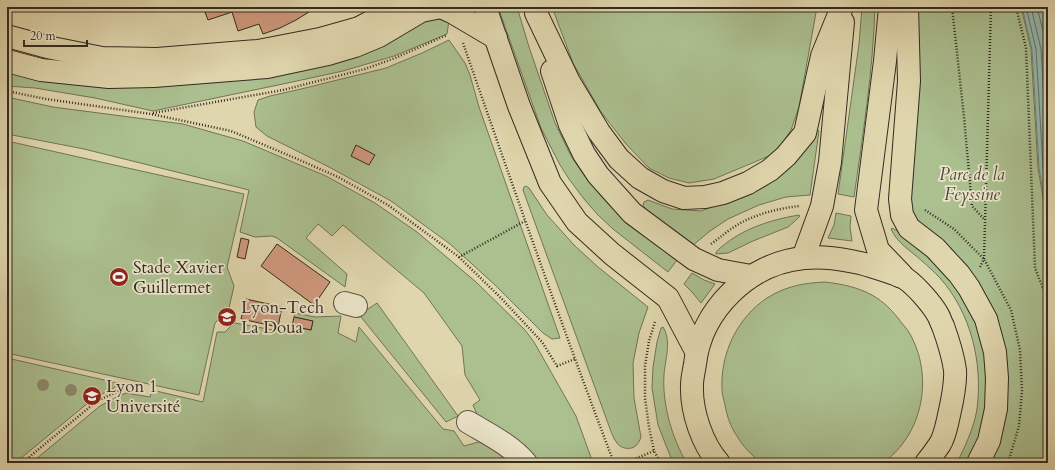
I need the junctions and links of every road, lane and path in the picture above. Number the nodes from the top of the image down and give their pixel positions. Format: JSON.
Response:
{"nodes":[{"id":1,"x":393,"y":7,"type":"edge"},
{"id":2,"x":485,"y":7,"type":"edge"},
{"id":3,"x":843,"y":7,"type":"edge"},
{"id":4,"x":890,"y":7,"type":"edge"},
{"id":5,"x":907,"y":7,"type":"edge"},
{"id":6,"x":952,"y":7,"type":"edge"},
{"id":7,"x":991,"y":7,"type":"edge"},
{"id":8,"x":1016,"y":7,"type":"edge"},
{"id":9,"x":535,"y":10,"type":"edge"},
{"id":10,"x":452,"y":12,"type":"junction"},
{"id":11,"x":7,"y":36,"type":"edge"},
{"id":12,"x":496,"y":38,"type":"junction"},
{"id":13,"x":7,"y":56,"type":"edge"},
{"id":14,"x":7,"y":61,"type":"edge"},
{"id":15,"x":41,"y":70,"type":"junction"},
{"id":16,"x":7,"y":91,"type":"edge"},
{"id":17,"x":806,"y":206,"type":"dead end"},
{"id":18,"x":984,"y":220,"type":"junction"},
{"id":19,"x":525,"y":221,"type":"junction"},
{"id":20,"x":708,"y":247,"type":"dead end"},
{"id":21,"x":459,"y":257,"type":"junction"},
{"id":22,"x":803,"y":258,"type":"junction"},
{"id":23,"x":751,"y":276,"type":"junction"},
{"id":24,"x":906,"y":279,"type":"junction"},
{"id":25,"x":969,"y":288,"type":"junction"},
{"id":26,"x":1048,"y":301,"type":"edge"},
{"id":27,"x":657,"y":318,"type":"dead end"},
{"id":28,"x":696,"y":351,"type":"junction"},
{"id":29,"x":575,"y":359,"type":"junction"},
{"id":30,"x":127,"y":387,"type":"dead end"},
{"id":31,"x":468,"y":422,"type":"dead end"},
{"id":32,"x":654,"y":451,"type":"junction"},
{"id":33,"x":22,"y":463,"type":"edge"},
{"id":34,"x":526,"y":463,"type":"edge"},
{"id":35,"x":614,"y":463,"type":"edge"},
{"id":36,"x":625,"y":463,"type":"edge"},
{"id":37,"x":661,"y":463,"type":"edge"},
{"id":38,"x":719,"y":463,"type":"edge"},
{"id":39,"x":926,"y":463,"type":"edge"},
{"id":40,"x":978,"y":463,"type":"edge"}],
"edges":[{"from":1,"to":11,"type":"main road"},
{"from":2,"to":12,"type":"main road"},
{"from":3,"to":9,"type":"main road"},
{"from":3,"to":22,"type":"main road"},
{"from":4,"to":24,"type":"main road"},
{"from":5,"to":25,"type":"main road"},
{"from":6,"to":18,"type":"path"},
{"from":7,"to":18,"type":"path"},
{"from":8,"to":26,"type":"path"},
{"from":9,"to":23,"type":"main road"},
{"from":10,"to":12,"type":"main road"},
{"from":10,"to":15,"type":"main road"},
{"from":10,"to":19,"type":"path"},
{"from":12,"to":28,"type":"main road"},
{"from":13,"to":15,"type":"lane"},
{"from":14,"to":15,"type":"main road"},
{"from":16,"to":21,"type":"path"},
{"from":17,"to":20,"type":"path"},
{"from":18,"to":25,"type":"path"},
{"from":19,"to":21,"type":"path"},
{"from":19,"to":29,"type":"path"},
{"from":21,"to":29,"type":"path"},
{"from":22,"to":23,"type":"main road"},
{"from":22,"to":24,"type":"main road"},
{"from":23,"to":28,"type":"main road"},
{"from":24,"to":39,"type":"main road"},
{"from":25,"to":40,"type":"main road"},
{"from":27,"to":32,"type":"path"},
{"from":28,"to":38,"type":"main road"},
{"from":29,"to":35,"type":"path"},
{"from":30,"to":33,"type":"path"},
{"from":31,"to":34,"type":"lane"},
{"from":32,"to":36,"type":"path"},
{"from":32,"to":37,"type":"path"}]}
